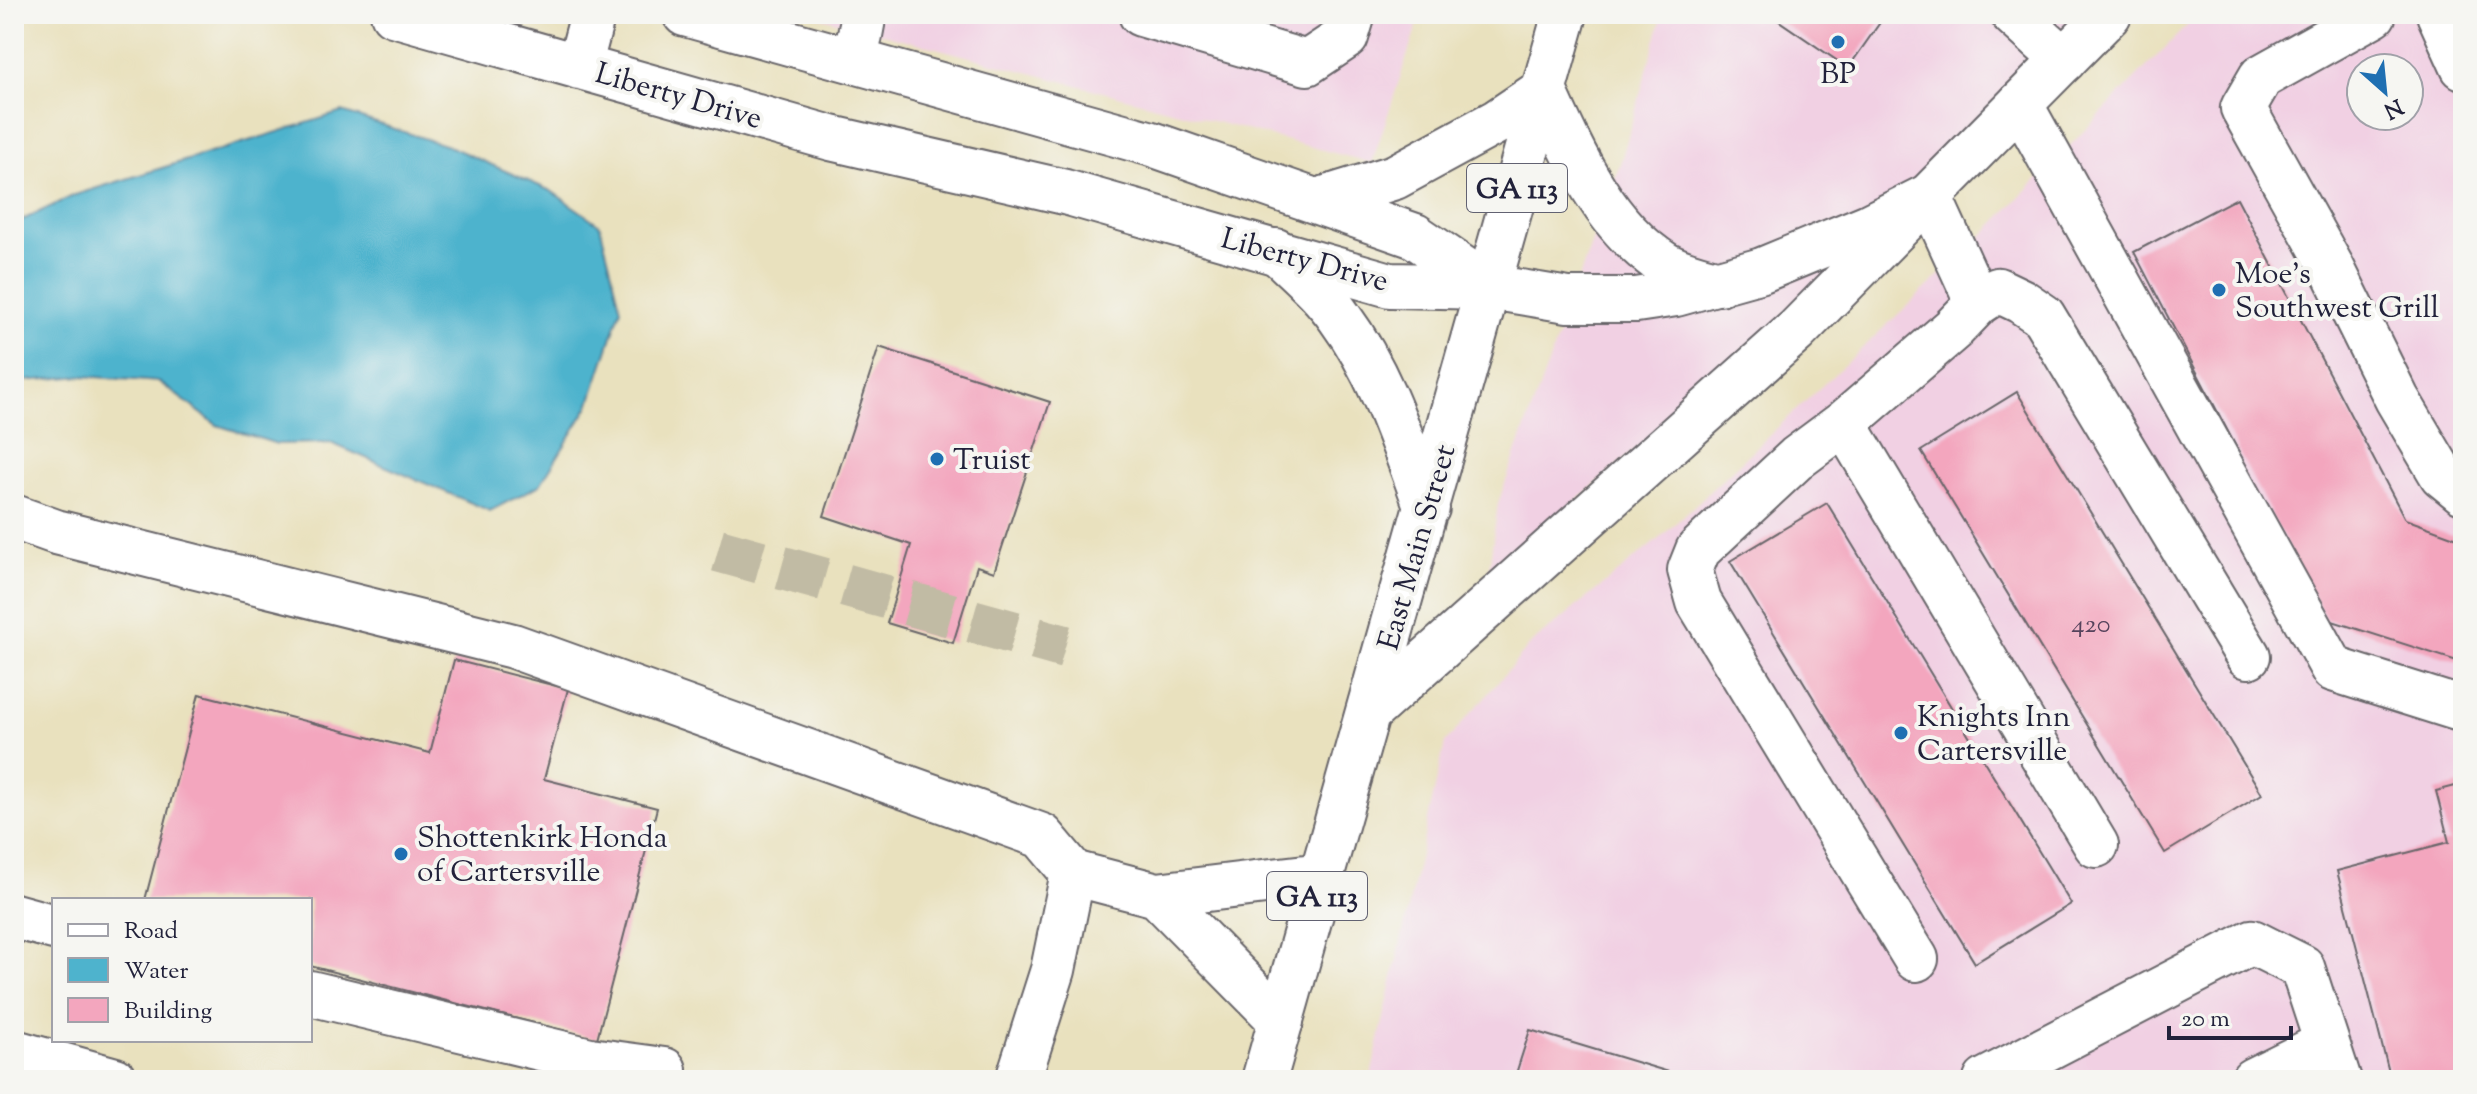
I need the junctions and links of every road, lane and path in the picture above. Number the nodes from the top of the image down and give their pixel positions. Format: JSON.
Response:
{"nodes":[{"id":1,"x":593,"y":14,"type":"edge"},
{"id":2,"x":685,"y":14,"type":"edge"},
{"id":3,"x":864,"y":14,"type":"edge"},
{"id":4,"x":1141,"y":14,"type":"edge"},
{"id":5,"x":1353,"y":14,"type":"edge"},
{"id":6,"x":1565,"y":14,"type":"edge"},
{"id":7,"x":2013,"y":14,"type":"edge"},
{"id":8,"x":2109,"y":14,"type":"edge"},
{"id":9,"x":2374,"y":14,"type":"edge"},
{"id":10,"x":2439,"y":14,"type":"edge"},
{"id":11,"x":405,"y":16,"type":"edge"},
{"id":12,"x":2064,"y":60,"type":"junction"},
{"id":13,"x":855,"y":61,"type":"junction"},
{"id":14,"x":579,"y":67,"type":"junction"},
{"id":15,"x":2463,"y":67,"type":"edge"},
{"id":16,"x":1544,"y":90,"type":"junction"},
{"id":17,"x":2020,"y":104,"type":"junction"},
{"id":18,"x":1929,"y":196,"type":"junction"},
{"id":19,"x":1317,"y":201,"type":"junction"},
{"id":20,"x":1276,"y":251,"type":"junction"},
{"id":21,"x":1719,"y":283,"type":"junction"},
{"id":22,"x":1490,"y":287,"type":"junction"},
{"id":23,"x":1978,"y":303,"type":"junction"},
{"id":24,"x":1844,"y":423,"type":"junction"},
{"id":25,"x":2463,"y":492,"type":"edge"},
{"id":26,"x":1427,"y":508,"type":"junction"},
{"id":27,"x":14,"y":517,"type":"edge"},
{"id":28,"x":2248,"y":656,"type":"dead end"},
{"id":29,"x":2463,"y":705,"type":"edge"},
{"id":30,"x":1369,"y":712,"type":"junction"},
{"id":31,"x":2096,"y":845,"type":"dead end"},
{"id":32,"x":1073,"y":873,"type":"junction"},
{"id":33,"x":1322,"y":875,"type":"junction"},
{"id":34,"x":1157,"y":895,"type":"junction"},
{"id":35,"x":14,"y":916,"type":"edge"},
{"id":36,"x":52,"y":926,"type":"edge"},
{"id":37,"x":1916,"y":959,"type":"dead end"},
{"id":38,"x":312,"y":993,"type":"edge"},
{"id":39,"x":1281,"y":1021,"type":"junction"},
{"id":40,"x":14,"y":1052,"type":"edge"},
{"id":41,"x":2333,"y":1062,"type":"edge"},
{"id":42,"x":675,"y":1077,"type":"edge"},
{"id":43,"x":115,"y":1080,"type":"edge"},
{"id":44,"x":1018,"y":1080,"type":"edge"},
{"id":45,"x":1264,"y":1080,"type":"edge"},
{"id":46,"x":1986,"y":1080,"type":"edge"},
{"id":47,"x":2253,"y":1080,"type":"edge"}],
"edges":[{"from":1,"to":14,"type":"main road"},
{"from":2,"to":13,"type":"main road","name":"Liberty Drive"},
{"from":3,"to":13,"type":"main road"},
{"from":4,"to":5,"type":"main road"},
{"from":6,"to":16,"type":"main road","name":"East Main Street","number":"GA 113"},
{"from":7,"to":12,"type":"main road"},
{"from":8,"to":12,"type":"main road"},
{"from":9,"to":25,"type":"main road"},
{"from":10,"to":15,"type":"main road"},
{"from":11,"to":14,"type":"main road","name":"Liberty Drive"},
{"from":12,"to":17,"type":"main road"},
{"from":13,"to":19,"type":"main road","name":"Liberty Drive"},
{"from":14,"to":20,"type":"main road","name":"Liberty Drive"},
{"from":16,"to":19,"type":"main road"},
{"from":16,"to":21,"type":"main road"},
{"from":16,"to":22,"type":"main road","name":"East Main Street","number":"GA 113"},
{"from":17,"to":18,"type":"main road"},
{"from":17,"to":29,"type":"main road"},
{"from":18,"to":21,"type":"main road"},
{"from":18,"to":23,"type":"main road"},
{"from":18,"to":30,"type":"main road"},
{"from":19,"to":22,"type":"main road","name":"Liberty Drive"},
{"from":20,"to":22,"type":"main road","name":"Liberty Drive"},
{"from":20,"to":26,"type":"main road"},
{"from":21,"to":22,"type":"main road"},
{"from":22,"to":26,"type":"main road","name":"East Main Street","number":"GA 113"},
{"from":23,"to":24,"type":"main road"},
{"from":23,"to":28,"type":"main road"},
{"from":24,"to":31,"type":"main road"},
{"from":24,"to":37,"type":"main road"},
{"from":26,"to":30,"type":"main road","name":"East Main Street","number":"GA 113"},
{"from":27,"to":32,"type":"main road"},
{"from":30,"to":33,"type":"main road","name":"East Main Street","number":"GA 113"},
{"from":32,"to":34,"type":"main road"},
{"from":32,"to":44,"type":"main road"},
{"from":33,"to":34,"type":"main road"},
{"from":33,"to":39,"type":"main road","name":"East Main Street","number":"GA 113"},
{"from":34,"to":39,"type":"main road"},
{"from":35,"to":36,"type":"main road"},
{"from":38,"to":42,"type":"main road"},
{"from":39,"to":45,"type":"main road","name":"East Main Street","number":"GA 113"},
{"from":40,"to":43,"type":"main road"},
{"from":41,"to":46,"type":"main road"},
{"from":41,"to":47,"type":"main road"}]}
